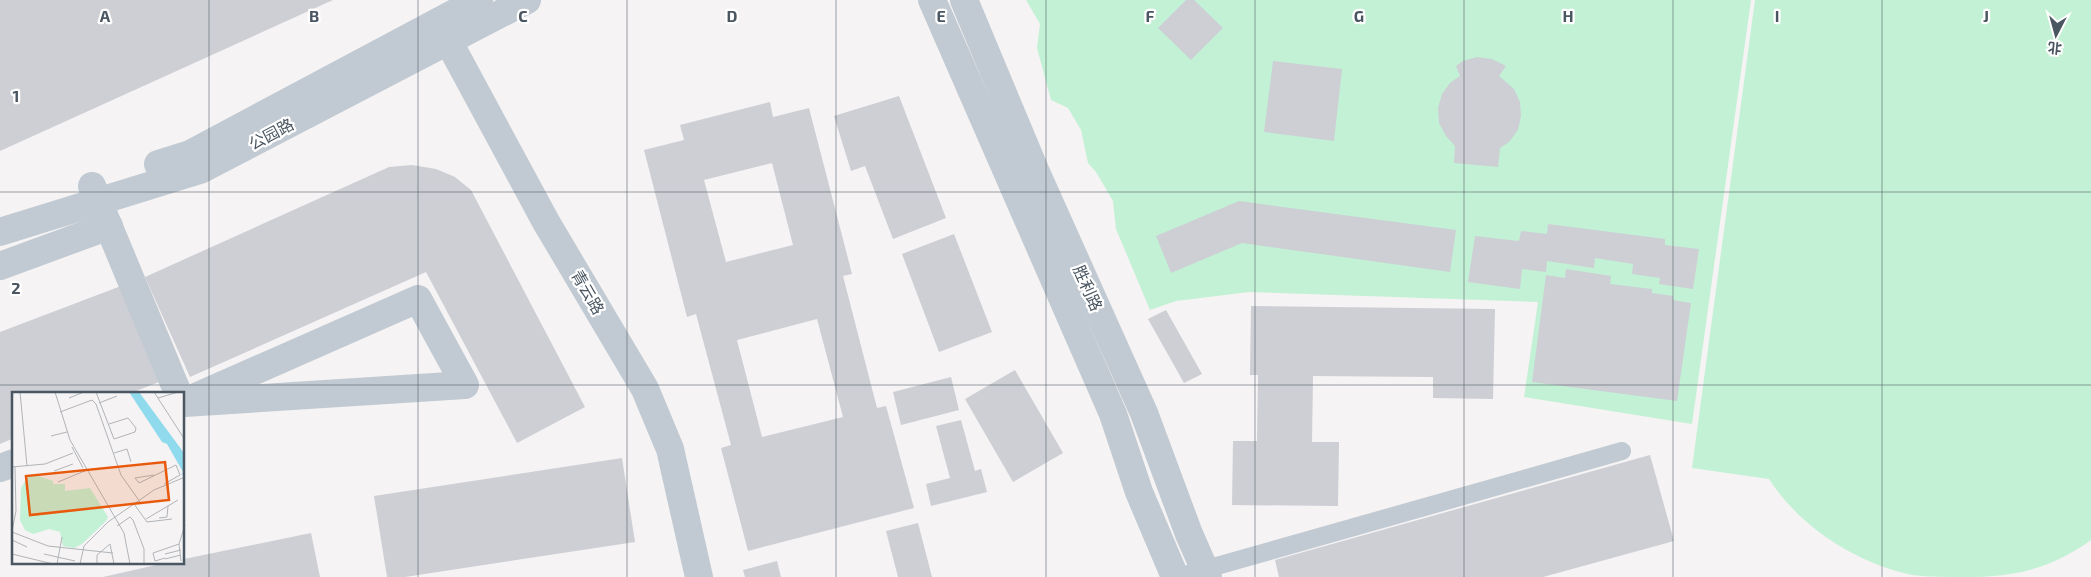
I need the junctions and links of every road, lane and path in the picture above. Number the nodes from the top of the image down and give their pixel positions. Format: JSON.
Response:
{"nodes":[{"id":1,"x":479,"y":0,"type":"edge"},
{"id":2,"x":525,"y":0,"type":"edge"},
{"id":3,"x":932,"y":0,"type":"edge"},
{"id":4,"x":964,"y":0,"type":"edge"},
{"id":5,"x":443,"y":31,"type":"junction"},
{"id":6,"x":100,"y":204,"type":"junction"},
{"id":7,"x":0,"y":216,"type":"edge"},
{"id":8,"x":0,"y":232,"type":"edge"},
{"id":9,"x":0,"y":266,"type":"edge"},
{"id":10,"x":178,"y":392,"type":"edge"},
{"id":11,"x":185,"y":403,"type":"edge"},
{"id":12,"x":185,"y":403,"type":"edge"},
{"id":13,"x":1622,"y":451,"type":"dead end"},
{"id":14,"x":12,"y":464,"type":"edge"},
{"id":15,"x":0,"y":468,"type":"edge"},
{"id":16,"x":1207,"y":573,"type":"edge"},
{"id":17,"x":699,"y":577,"type":"edge"},
{"id":18,"x":1176,"y":577,"type":"edge"}],
"edges":[{"from":1,"to":5,"type":"street","name":"公园路"},
{"from":2,"to":5,"type":"street","name":"公园路"},
{"from":3,"to":18,"type":"street","name":"胜利路"},
{"from":4,"to":16,"type":"street","name":"胜利路"},
{"from":5,"to":6,"type":"street","name":"公园路"},
{"from":5,"to":17,"type":"street","name":"青云路"},
{"from":6,"to":7,"type":"street","name":"公园路"},
{"from":6,"to":8,"type":"street","name":"公园路"},
{"from":6,"to":9,"type":"street"},
{"from":6,"to":10,"type":"street"},
{"from":11,"to":12,"type":"street"},
{"from":13,"to":16,"type":"lane"},
{"from":14,"to":15,"type":"street"},
{"from":16,"to":18,"type":"lane"}]}
